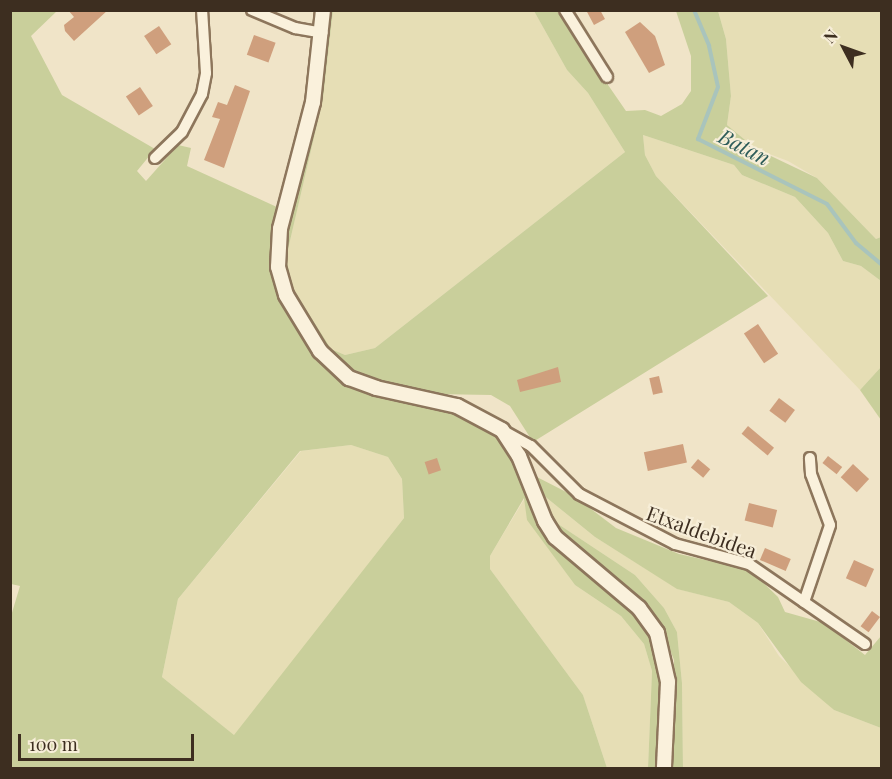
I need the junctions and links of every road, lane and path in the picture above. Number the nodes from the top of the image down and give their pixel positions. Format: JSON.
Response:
{"nodes":[{"id":1,"x":202,"y":10,"type":"edge"},
{"id":2,"x":252,"y":10,"type":"edge"},
{"id":3,"x":323,"y":10,"type":"edge"},
{"id":4,"x":565,"y":10,"type":"edge"},
{"id":5,"x":323,"y":33,"type":"junction"},
{"id":6,"x":607,"y":77,"type":"dead end"},
{"id":7,"x":155,"y":158,"type":"dead end"},
{"id":8,"x":502,"y":430,"type":"junction"},
{"id":9,"x":810,"y":458,"type":"dead end"},
{"id":10,"x":804,"y":602,"type":"junction"},
{"id":11,"x":865,"y":644,"type":"dead end"},
{"id":12,"x":664,"y":768,"type":"edge"}],
"edges":[{"from":1,"to":7,"type":"street"},
{"from":2,"to":5,"type":"street"},
{"from":3,"to":5,"type":"street"},
{"from":4,"to":6,"type":"street"},
{"from":5,"to":8,"type":"street"},
{"from":8,"to":10,"type":"street","name":"Etxaldebidea"},
{"from":8,"to":12,"type":"street"},
{"from":9,"to":10,"type":"street"},
{"from":10,"to":11,"type":"street","name":"Etxaldebidea"}]}
